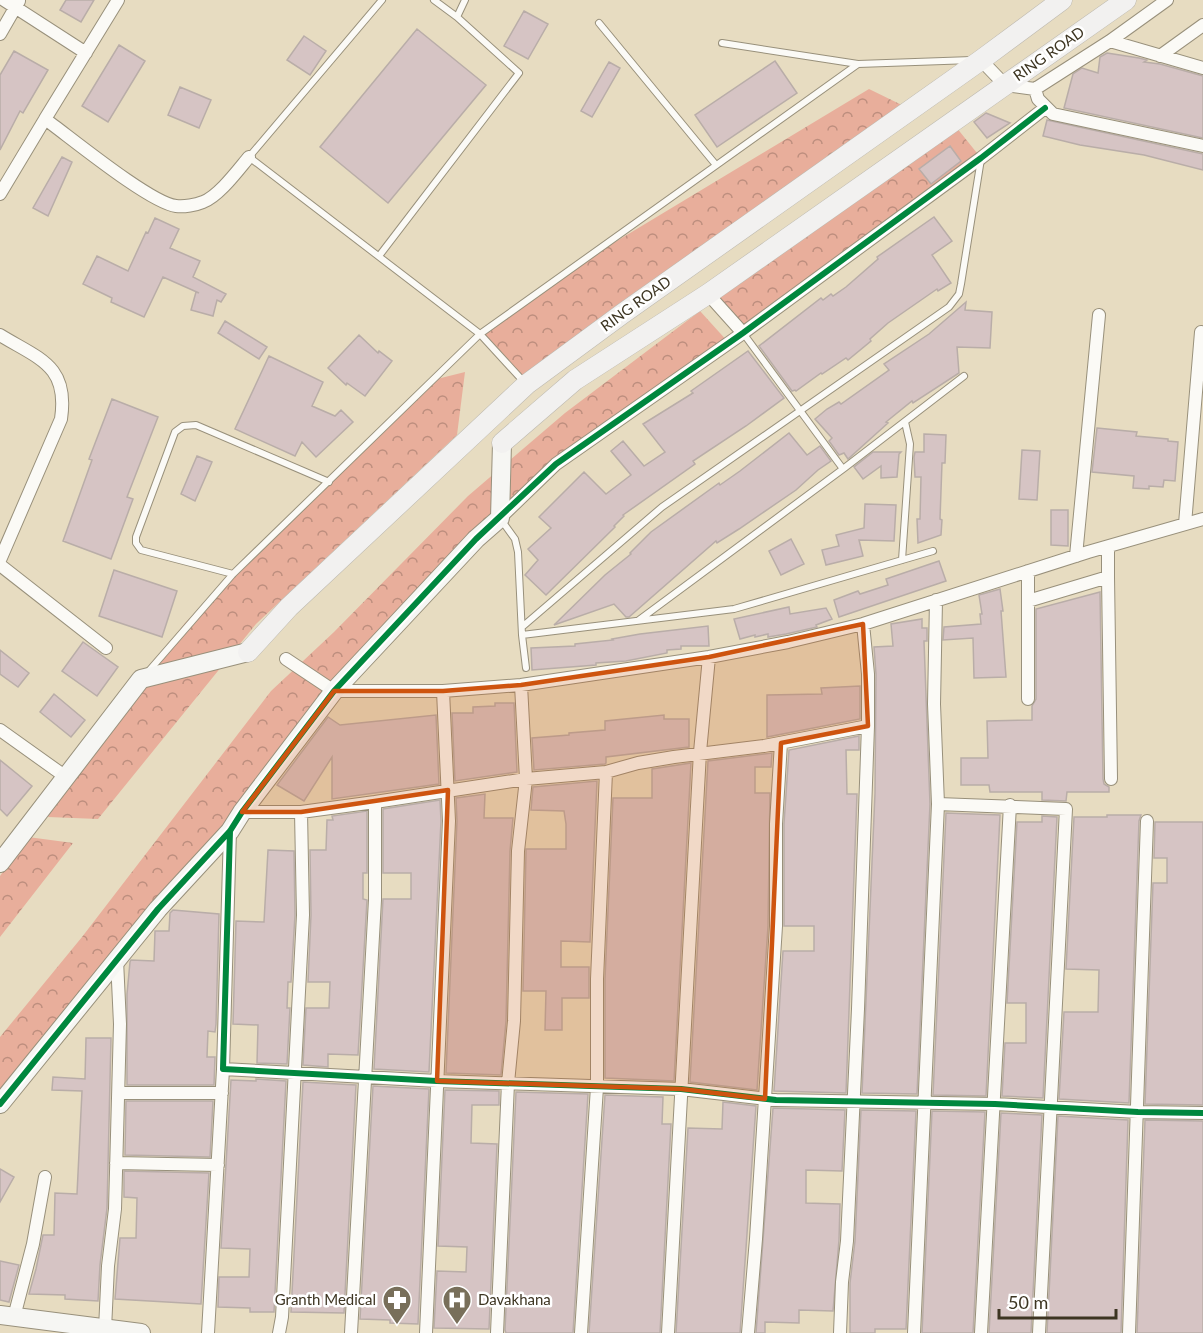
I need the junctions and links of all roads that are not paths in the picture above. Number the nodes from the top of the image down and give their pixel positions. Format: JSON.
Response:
{"nodes":[{"id":1,"x":3,"y":0,"type":"edge"},
{"id":2,"x":118,"y":0,"type":"edge"},
{"id":3,"x":382,"y":0,"type":"edge"},
{"id":4,"x":434,"y":0,"type":"edge"},
{"id":5,"x":465,"y":0,"type":"edge"},
{"id":6,"x":1062,"y":0,"type":"edge"},
{"id":7,"x":1126,"y":0,"type":"edge"},
{"id":8,"x":1167,"y":0,"type":"edge"},
{"id":9,"x":18,"y":3,"type":"edge"},
{"id":10,"x":457,"y":17,"type":"junction"},
{"id":11,"x":599,"y":23,"type":"dead end"},
{"id":12,"x":1203,"y":25,"type":"edge"},
{"id":13,"x":0,"y":33,"type":"edge"},
{"id":14,"x":1110,"y":41,"type":"junction"},
{"id":15,"x":722,"y":43,"type":"dead end"},
{"id":16,"x":86,"y":53,"type":"junction"},
{"id":17,"x":1160,"y":56,"type":"junction"},
{"id":18,"x":981,"y":60,"type":"junction"},
{"id":19,"x":858,"y":64,"type":"junction"},
{"id":20,"x":1203,"y":68,"type":"edge"},
{"id":21,"x":1005,"y":85,"type":"junction"},
{"id":22,"x":1035,"y":89,"type":"junction"},
{"id":23,"x":1045,"y":108,"type":"junction"},
{"id":24,"x":45,"y":119,"type":"junction"},
{"id":25,"x":1203,"y":146,"type":"edge"},
{"id":26,"x":249,"y":156,"type":"junction"},
{"id":27,"x":981,"y":158,"type":"junction"},
{"id":28,"x":716,"y":165,"type":"junction"},
{"id":29,"x":0,"y":194,"type":"edge"},
{"id":30,"x":379,"y":256,"type":"junction"},
{"id":31,"x":708,"y":294,"type":"junction"},
{"id":32,"x":1099,"y":315,"type":"dead end"},
{"id":33,"x":1201,"y":332,"type":"dead end"},
{"id":34,"x":743,"y":333,"type":"junction"},
{"id":35,"x":480,"y":334,"type":"junction"},
{"id":36,"x":0,"y":335,"type":"edge"},
{"id":37,"x":964,"y":376,"type":"dead end"},
{"id":38,"x":526,"y":384,"type":"junction"},
{"id":39,"x":801,"y":410,"type":"junction"},
{"id":40,"x":905,"y":422,"type":"junction"},
{"id":41,"x":502,"y":443,"type":"joint"},
{"id":42,"x":843,"y":469,"type":"junction"},
{"id":43,"x":329,"y":482,"type":"junction"},
{"id":44,"x":500,"y":518,"type":"junction"},
{"id":45,"x":1203,"y":519,"type":"edge"},
{"id":46,"x":1185,"y":524,"type":"junction"},
{"id":47,"x":1108,"y":547,"type":"junction"},
{"id":48,"x":933,"y":551,"type":"dead end"},
{"id":49,"x":1076,"y":556,"type":"junction"},
{"id":50,"x":0,"y":560,"type":"edge"},
{"id":51,"x":902,"y":560,"type":"junction"},
{"id":52,"x":0,"y":565,"type":"edge"},
{"id":53,"x":1028,"y":571,"type":"junction"},
{"id":54,"x":233,"y":574,"type":"junction"},
{"id":55,"x":1108,"y":577,"type":"junction"},
{"id":56,"x":936,"y":600,"type":"junction"},
{"id":57,"x":1028,"y":601,"type":"junction"},
{"id":58,"x":638,"y":620,"type":"junction"},
{"id":59,"x":863,"y":624,"type":"junction"},
{"id":60,"x":522,"y":631,"type":"junction"},
{"id":61,"x":106,"y":648,"type":"dead end"},
{"id":62,"x":248,"y":652,"type":"joint"},
{"id":63,"x":708,"y":657,"type":"junction"},
{"id":64,"x":286,"y":659,"type":"dead end"},
{"id":65,"x":526,"y":668,"type":"dead end"},
{"id":66,"x":141,"y":679,"type":"junction"},
{"id":67,"x":520,"y":685,"type":"junction"},
{"id":68,"x":334,"y":691,"type":"junction"},
{"id":69,"x":443,"y":692,"type":"junction"},
{"id":70,"x":1028,"y":699,"type":"dead end"},
{"id":71,"x":868,"y":726,"type":"junction"},
{"id":72,"x":0,"y":730,"type":"edge"},
{"id":73,"x":781,"y":743,"type":"junction"},
{"id":74,"x":700,"y":752,"type":"junction"},
{"id":75,"x":606,"y":772,"type":"junction"},
{"id":76,"x":66,"y":777,"type":"junction"},
{"id":77,"x":526,"y":779,"type":"junction"},
{"id":78,"x":1111,"y":779,"type":"dead end"},
{"id":79,"x":448,"y":790,"type":"junction"},
{"id":80,"x":375,"y":802,"type":"junction"},
{"id":81,"x":938,"y":804,"type":"junction"},
{"id":82,"x":1010,"y":805,"type":"junction"},
{"id":83,"x":242,"y":812,"type":"junction"},
{"id":84,"x":301,"y":812,"type":"junction"},
{"id":85,"x":1147,"y":821,"type":"dead end"},
{"id":86,"x":230,"y":831,"type":"junction"},
{"id":87,"x":0,"y":863,"type":"edge"},
{"id":88,"x":117,"y":960,"type":"junction"},
{"id":89,"x":224,"y":1069,"type":"junction"},
{"id":90,"x":294,"y":1073,"type":"junction"},
{"id":91,"x":364,"y":1077,"type":"junction"},
{"id":92,"x":437,"y":1081,"type":"junction"},
{"id":93,"x":508,"y":1083,"type":"junction"},
{"id":94,"x":597,"y":1086,"type":"junction"},
{"id":95,"x":681,"y":1089,"type":"junction"},
{"id":96,"x":118,"y":1093,"type":"junction"},
{"id":97,"x":222,"y":1093,"type":"junction"},
{"id":98,"x":765,"y":1099,"type":"junction"},
{"id":99,"x":852,"y":1102,"type":"junction"},
{"id":100,"x":0,"y":1104,"type":"edge"},
{"id":101,"x":923,"y":1104,"type":"junction"},
{"id":102,"x":995,"y":1104,"type":"junction"},
{"id":103,"x":1051,"y":1108,"type":"junction"},
{"id":104,"x":1138,"y":1112,"type":"junction"},
{"id":105,"x":1203,"y":1113,"type":"edge"},
{"id":106,"x":116,"y":1164,"type":"junction"},
{"id":107,"x":218,"y":1165,"type":"junction"},
{"id":108,"x":45,"y":1177,"type":"dead end"},
{"id":109,"x":7,"y":1316,"type":"edge"},
{"id":110,"x":70,"y":1329,"type":"edge"},
{"id":111,"x":105,"y":1329,"type":"junction"},
{"id":112,"x":141,"y":1333,"type":"edge"},
{"id":113,"x":208,"y":1333,"type":"edge"},
{"id":114,"x":279,"y":1333,"type":"edge"},
{"id":115,"x":351,"y":1333,"type":"edge"},
{"id":116,"x":426,"y":1333,"type":"edge"},
{"id":117,"x":497,"y":1333,"type":"edge"},
{"id":118,"x":581,"y":1333,"type":"edge"},
{"id":119,"x":668,"y":1333,"type":"edge"},
{"id":120,"x":748,"y":1333,"type":"edge"},
{"id":121,"x":840,"y":1333,"type":"edge"},
{"id":122,"x":914,"y":1333,"type":"edge"},
{"id":123,"x":981,"y":1333,"type":"edge"},
{"id":124,"x":1039,"y":1333,"type":"edge"},
{"id":125,"x":1129,"y":1333,"type":"edge"}],
"edges":[{"from":1,"to":9,"type":"street"},
{"from":2,"to":16,"type":"street"},
{"from":3,"to":26,"type":"lane"},
{"from":4,"to":10,"type":"lane"},
{"from":5,"to":10,"type":"lane"},
{"from":6,"to":18,"type":"main road","name":"RING ROAD"},
{"from":7,"to":21,"type":"main road","name":"RING ROAD"},
{"from":8,"to":14,"type":"street"},
{"from":9,"to":13,"type":"street"},
{"from":9,"to":16,"type":"street"},
{"from":10,"to":30,"type":"lane"},
{"from":11,"to":28,"type":"lane"},
{"from":12,"to":17,"type":"street"},
{"from":14,"to":17,"type":"street"},
{"from":14,"to":22,"type":"street"},
{"from":15,"to":19,"type":"lane"},
{"from":16,"to":24,"type":"street"},
{"from":17,"to":20,"type":"street"},
{"from":18,"to":19,"type":"lane"},
{"from":18,"to":21,"type":"street"},
{"from":18,"to":38,"type":"main road","name":"RING ROAD"},
{"from":19,"to":28,"type":"lane"},
{"from":21,"to":22,"type":"street"},
{"from":21,"to":31,"type":"main road","name":"RING ROAD"},
{"from":22,"to":23,"type":"street"},
{"from":23,"to":25,"type":"street"},
{"from":23,"to":27,"type":"street"},
{"from":24,"to":26,"type":"street"},
{"from":24,"to":29,"type":"street"},
{"from":26,"to":30,"type":"lane"},
{"from":27,"to":34,"type":"street"},
{"from":27,"to":39,"type":"lane"},
{"from":28,"to":35,"type":"lane"},
{"from":30,"to":35,"type":"lane"},
{"from":31,"to":34,"type":"street"},
{"from":31,"to":41,"type":"main road","name":"RING ROAD"},
{"from":32,"to":49,"type":"street"},
{"from":33,"to":46,"type":"street"},
{"from":34,"to":39,"type":"lane"},
{"from":34,"to":44,"type":"street"},
{"from":35,"to":38,"type":"lane"},
{"from":35,"to":43,"type":"lane"},
{"from":36,"to":50,"type":"street"},
{"from":37,"to":40,"type":"lane"},
{"from":38,"to":62,"type":"main road","name":"RING ROAD"},
{"from":39,"to":42,"type":"lane"},
{"from":39,"to":60,"type":"lane"},
{"from":40,"to":42,"type":"lane"},
{"from":40,"to":51,"type":"lane"},
{"from":41,"to":44,"type":"street"},
{"from":42,"to":58,"type":"lane"},
{"from":43,"to":54,"type":"lane"},
{"from":43,"to":54,"type":"lane"},
{"from":44,"to":60,"type":"lane"},
{"from":44,"to":68,"type":"street"},
{"from":45,"to":46,"type":"street"},
{"from":46,"to":47,"type":"street"},
{"from":47,"to":49,"type":"street"},
{"from":47,"to":55,"type":"street"},
{"from":48,"to":51,"type":"lane"},
{"from":49,"to":53,"type":"street"},
{"from":51,"to":58,"type":"lane"},
{"from":52,"to":61,"type":"street"},
{"from":53,"to":56,"type":"street"},
{"from":53,"to":57,"type":"street"},
{"from":54,"to":66,"type":"lane"},
{"from":55,"to":57,"type":"street"},
{"from":55,"to":78,"type":"street"},
{"from":56,"to":59,"type":"street"},
{"from":56,"to":81,"type":"street"},
{"from":57,"to":70,"type":"street"},
{"from":58,"to":60,"type":"lane"},
{"from":59,"to":63,"type":"street"},
{"from":59,"to":71,"type":"street"},
{"from":60,"to":65,"type":"lane"},
{"from":62,"to":66,"type":"street"},
{"from":63,"to":67,"type":"street"},
{"from":63,"to":74,"type":"street"},
{"from":64,"to":68,"type":"street"},
{"from":66,"to":76,"type":"street"},
{"from":67,"to":69,"type":"street"},
{"from":67,"to":77,"type":"street"},
{"from":68,"to":69,"type":"street"},
{"from":68,"to":83,"type":"street"},
{"from":69,"to":79,"type":"street"},
{"from":71,"to":73,"type":"street"},
{"from":71,"to":99,"type":"street"},
{"from":72,"to":76,"type":"street"},
{"from":73,"to":74,"type":"street"},
{"from":73,"to":98,"type":"street"},
{"from":74,"to":75,"type":"street"},
{"from":74,"to":95,"type":"street"},
{"from":75,"to":77,"type":"street"},
{"from":75,"to":94,"type":"street"},
{"from":76,"to":87,"type":"street"},
{"from":77,"to":79,"type":"street"},
{"from":77,"to":93,"type":"street"},
{"from":79,"to":80,"type":"street"},
{"from":79,"to":92,"type":"street"},
{"from":80,"to":84,"type":"street"},
{"from":80,"to":91,"type":"street"},
{"from":81,"to":82,"type":"street"},
{"from":81,"to":101,"type":"street"},
{"from":82,"to":102,"type":"street"},
{"from":82,"to":103,"type":"street"},
{"from":83,"to":84,"type":"street"},
{"from":83,"to":86,"type":"street"},
{"from":84,"to":90,"type":"street"},
{"from":85,"to":104,"type":"street"},
{"from":86,"to":88,"type":"street"},
{"from":86,"to":89,"type":"street"},
{"from":88,"to":96,"type":"street"},
{"from":88,"to":100,"type":"street"},
{"from":89,"to":90,"type":"street"},
{"from":89,"to":97,"type":"street"},
{"from":90,"to":91,"type":"street"},
{"from":90,"to":114,"type":"street"},
{"from":91,"to":92,"type":"street"},
{"from":91,"to":115,"type":"street"},
{"from":92,"to":93,"type":"street"},
{"from":92,"to":116,"type":"street"},
{"from":93,"to":94,"type":"street"},
{"from":93,"to":117,"type":"street"},
{"from":94,"to":95,"type":"street"},
{"from":94,"to":118,"type":"street"},
{"from":95,"to":98,"type":"street"},
{"from":95,"to":119,"type":"street"},
{"from":96,"to":97,"type":"street"},
{"from":96,"to":106,"type":"street"},
{"from":97,"to":107,"type":"street"},
{"from":98,"to":99,"type":"street"},
{"from":98,"to":120,"type":"street"},
{"from":99,"to":101,"type":"street"},
{"from":99,"to":121,"type":"street"},
{"from":101,"to":102,"type":"street"},
{"from":101,"to":122,"type":"street"},
{"from":102,"to":103,"type":"street"},
{"from":102,"to":123,"type":"street"},
{"from":103,"to":104,"type":"street"},
{"from":103,"to":124,"type":"street"},
{"from":104,"to":105,"type":"street"},
{"from":104,"to":125,"type":"street"},
{"from":106,"to":107,"type":"street"},
{"from":106,"to":111,"type":"street"},
{"from":107,"to":113,"type":"street"},
{"from":108,"to":109,"type":"street"},
{"from":109,"to":110,"type":"street"},
{"from":110,"to":111,"type":"street"},
{"from":111,"to":112,"type":"street"}]}
